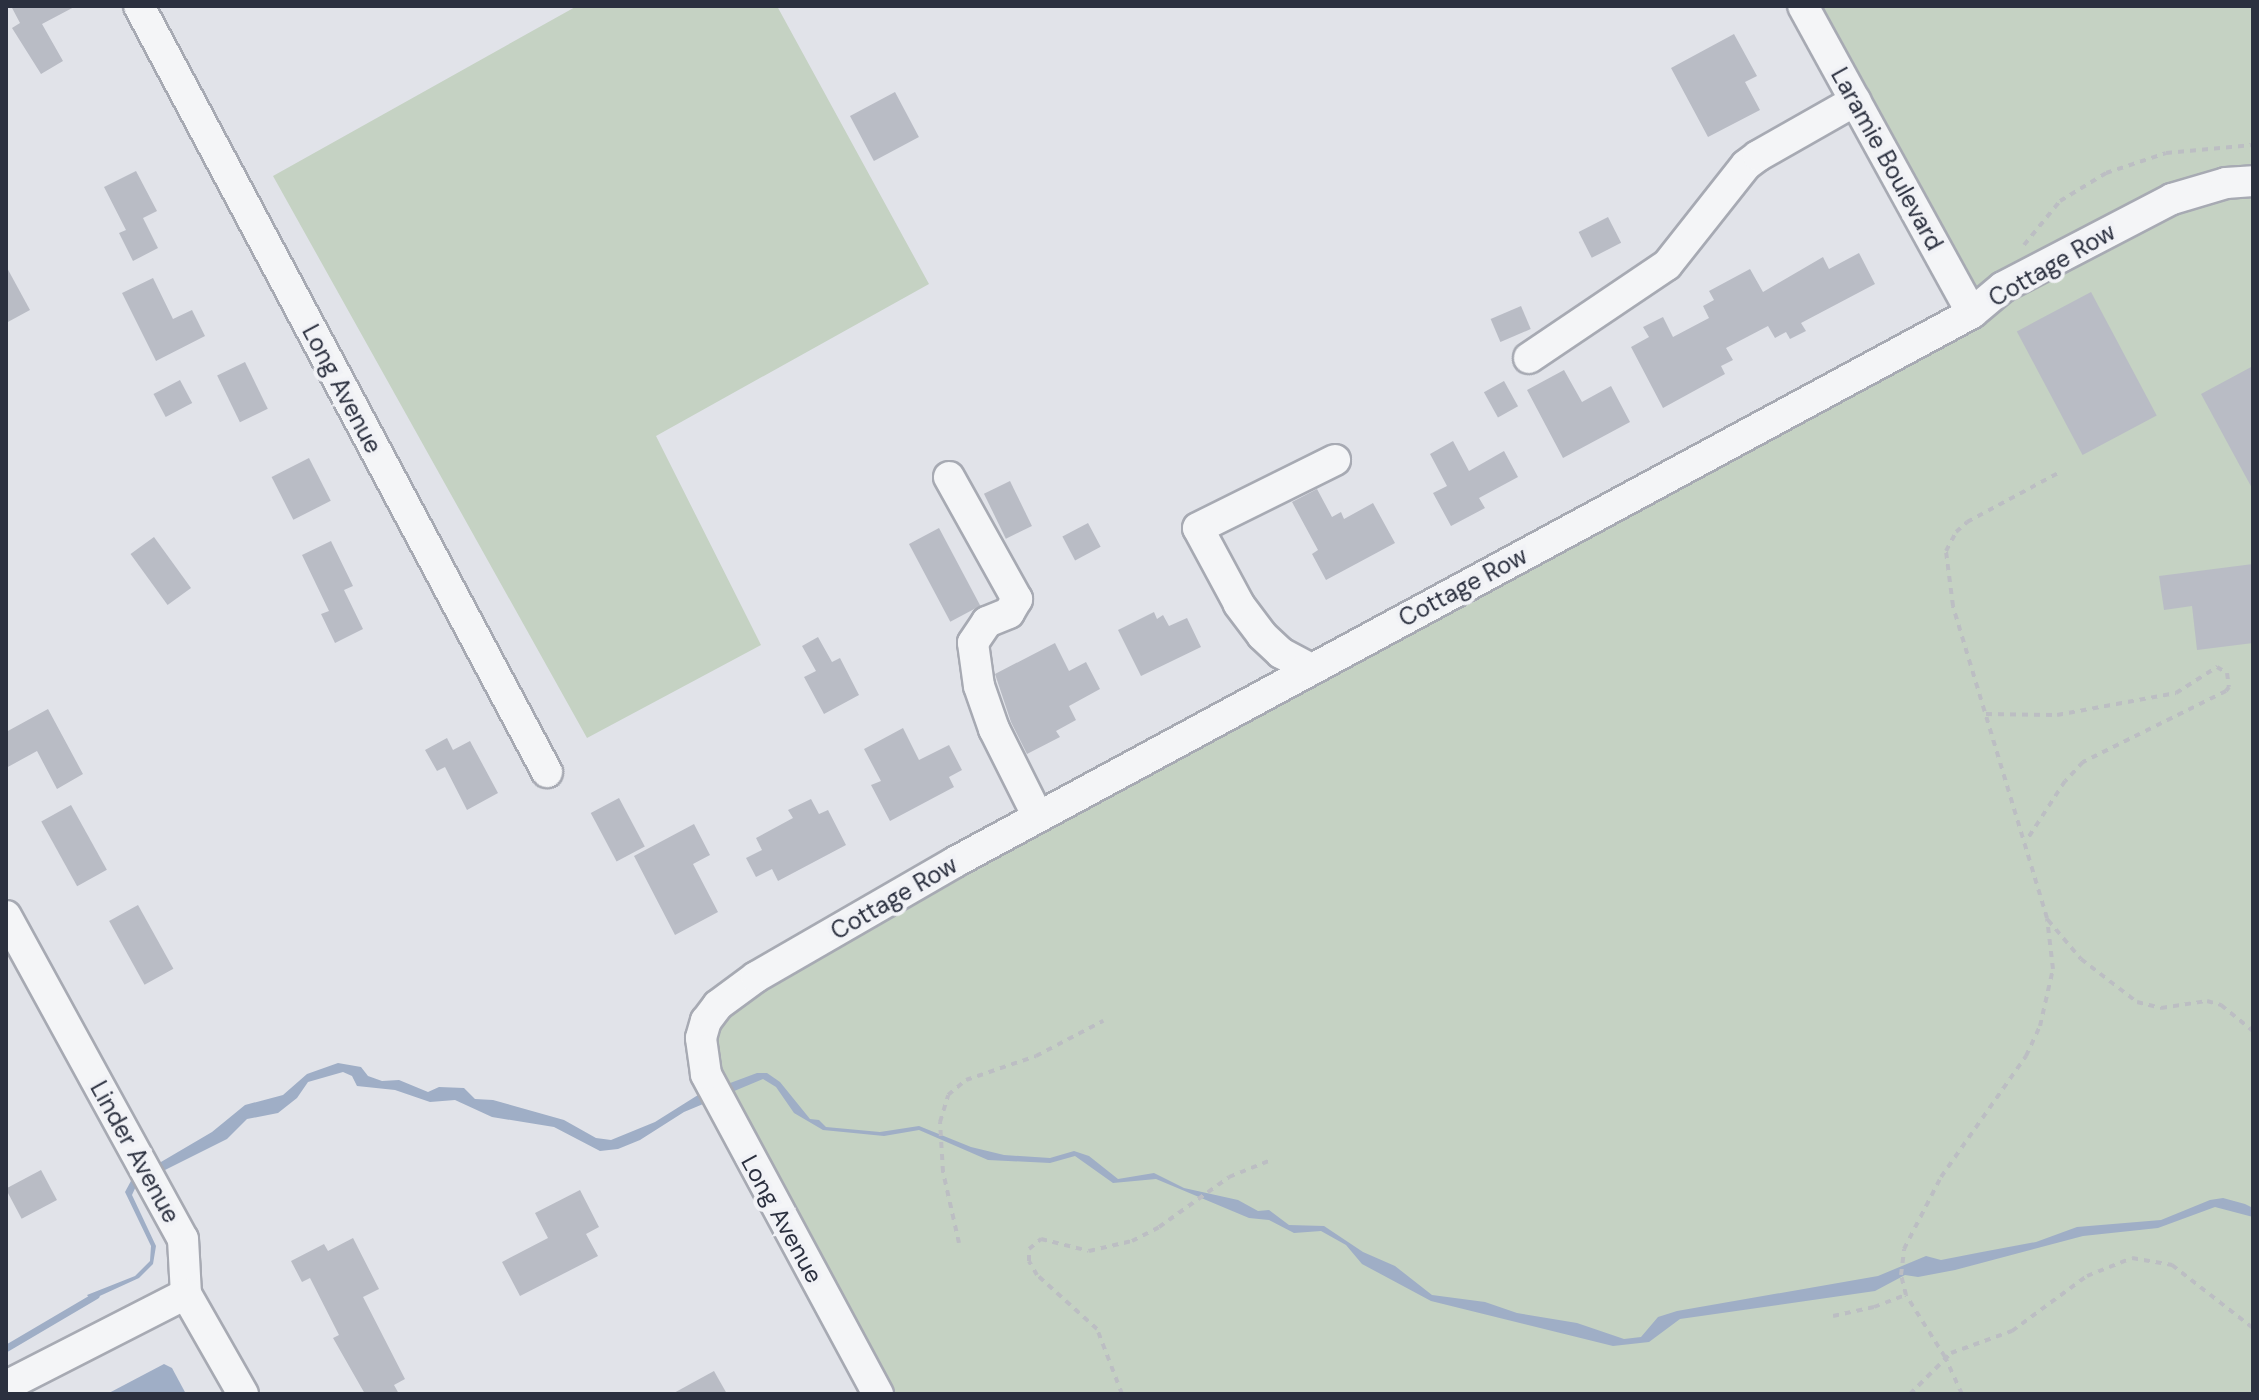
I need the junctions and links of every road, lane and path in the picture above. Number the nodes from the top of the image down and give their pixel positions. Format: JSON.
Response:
{"nodes":[{"id":1,"x":139,"y":6,"type":"edge"},
{"id":2,"x":1803,"y":6,"type":"edge"},
{"id":3,"x":1855,"y":101,"type":"junction"},
{"id":4,"x":2253,"y":145,"type":"edge"},
{"id":5,"x":2253,"y":181,"type":"edge"},
{"id":6,"x":2003,"y":287,"type":"junction"},
{"id":7,"x":1972,"y":313,"type":"junction"},
{"id":8,"x":1529,"y":358,"type":"dead end"},
{"id":9,"x":1335,"y":460,"type":"dead end"},
{"id":10,"x":2058,"y":473,"type":"dead end"},
{"id":11,"x":949,"y":477,"type":"dead end"},
{"id":12,"x":1311,"y":669,"type":"junction"},
{"id":13,"x":1986,"y":714,"type":"junction"},
{"id":14,"x":547,"y":772,"type":"dead end"},
{"id":15,"x":1038,"y":817,"type":"junction"},
{"id":16,"x":2025,"y":843,"type":"junction"},
{"id":17,"x":6,"y":916,"type":"edge"},
{"id":18,"x":2047,"y":918,"type":"junction"},
{"id":19,"x":1103,"y":1021,"type":"dead end"},
{"id":20,"x":2253,"y":1031,"type":"edge"},
{"id":21,"x":701,"y":1038,"type":"joint"},
{"id":22,"x":1271,"y":1160,"type":"dead end"},
{"id":23,"x":959,"y":1243,"type":"dead end"},
{"id":24,"x":186,"y":1294,"type":"junction"},
{"id":25,"x":1906,"y":1295,"type":"junction"},
{"id":26,"x":1833,"y":1316,"type":"dead end"},
{"id":27,"x":2253,"y":1328,"type":"edge"},
{"id":28,"x":1945,"y":1357,"type":"junction"},
{"id":29,"x":6,"y":1386,"type":"edge"},
{"id":30,"x":243,"y":1394,"type":"edge"},
{"id":31,"x":878,"y":1394,"type":"edge"},
{"id":32,"x":1122,"y":1394,"type":"edge"},
{"id":33,"x":1910,"y":1394,"type":"edge"},
{"id":34,"x":1962,"y":1394,"type":"edge"}],
"edges":[{"from":1,"to":14,"type":"street","name":"Long Avenue"},
{"from":2,"to":3,"type":"street","name":"Laramie Boulevard"},
{"from":3,"to":7,"type":"street","name":"Laramie Boulevard"},
{"from":3,"to":8,"type":"street"},
{"from":4,"to":6,"type":"path"},
{"from":5,"to":6,"type":"street","name":"Cottage Row"},
{"from":6,"to":7,"type":"street","name":"Cottage Row"},
{"from":7,"to":12,"type":"street","name":"Cottage Row"},
{"from":9,"to":12,"type":"street"},
{"from":10,"to":13,"type":"path"},
{"from":11,"to":15,"type":"street"},
{"from":12,"to":15,"type":"street","name":"Cottage Row"},
{"from":13,"to":16,"type":"path"},
{"from":13,"to":16,"type":"path"},
{"from":15,"to":21,"type":"street","name":"Cottage Row"},
{"from":16,"to":18,"type":"path"},
{"from":17,"to":24,"type":"street","name":"Linder Avenue"},
{"from":18,"to":20,"type":"path"},
{"from":18,"to":25,"type":"path"},
{"from":19,"to":23,"type":"path"},
{"from":21,"to":31,"type":"street","name":"Long Avenue"},
{"from":22,"to":32,"type":"path"},
{"from":24,"to":29,"type":"street"},
{"from":24,"to":30,"type":"street","name":"Linder Avenue"},
{"from":25,"to":26,"type":"path"},
{"from":25,"to":28,"type":"path"},
{"from":27,"to":28,"type":"path"},
{"from":28,"to":33,"type":"path"},
{"from":28,"to":34,"type":"path"}]}
